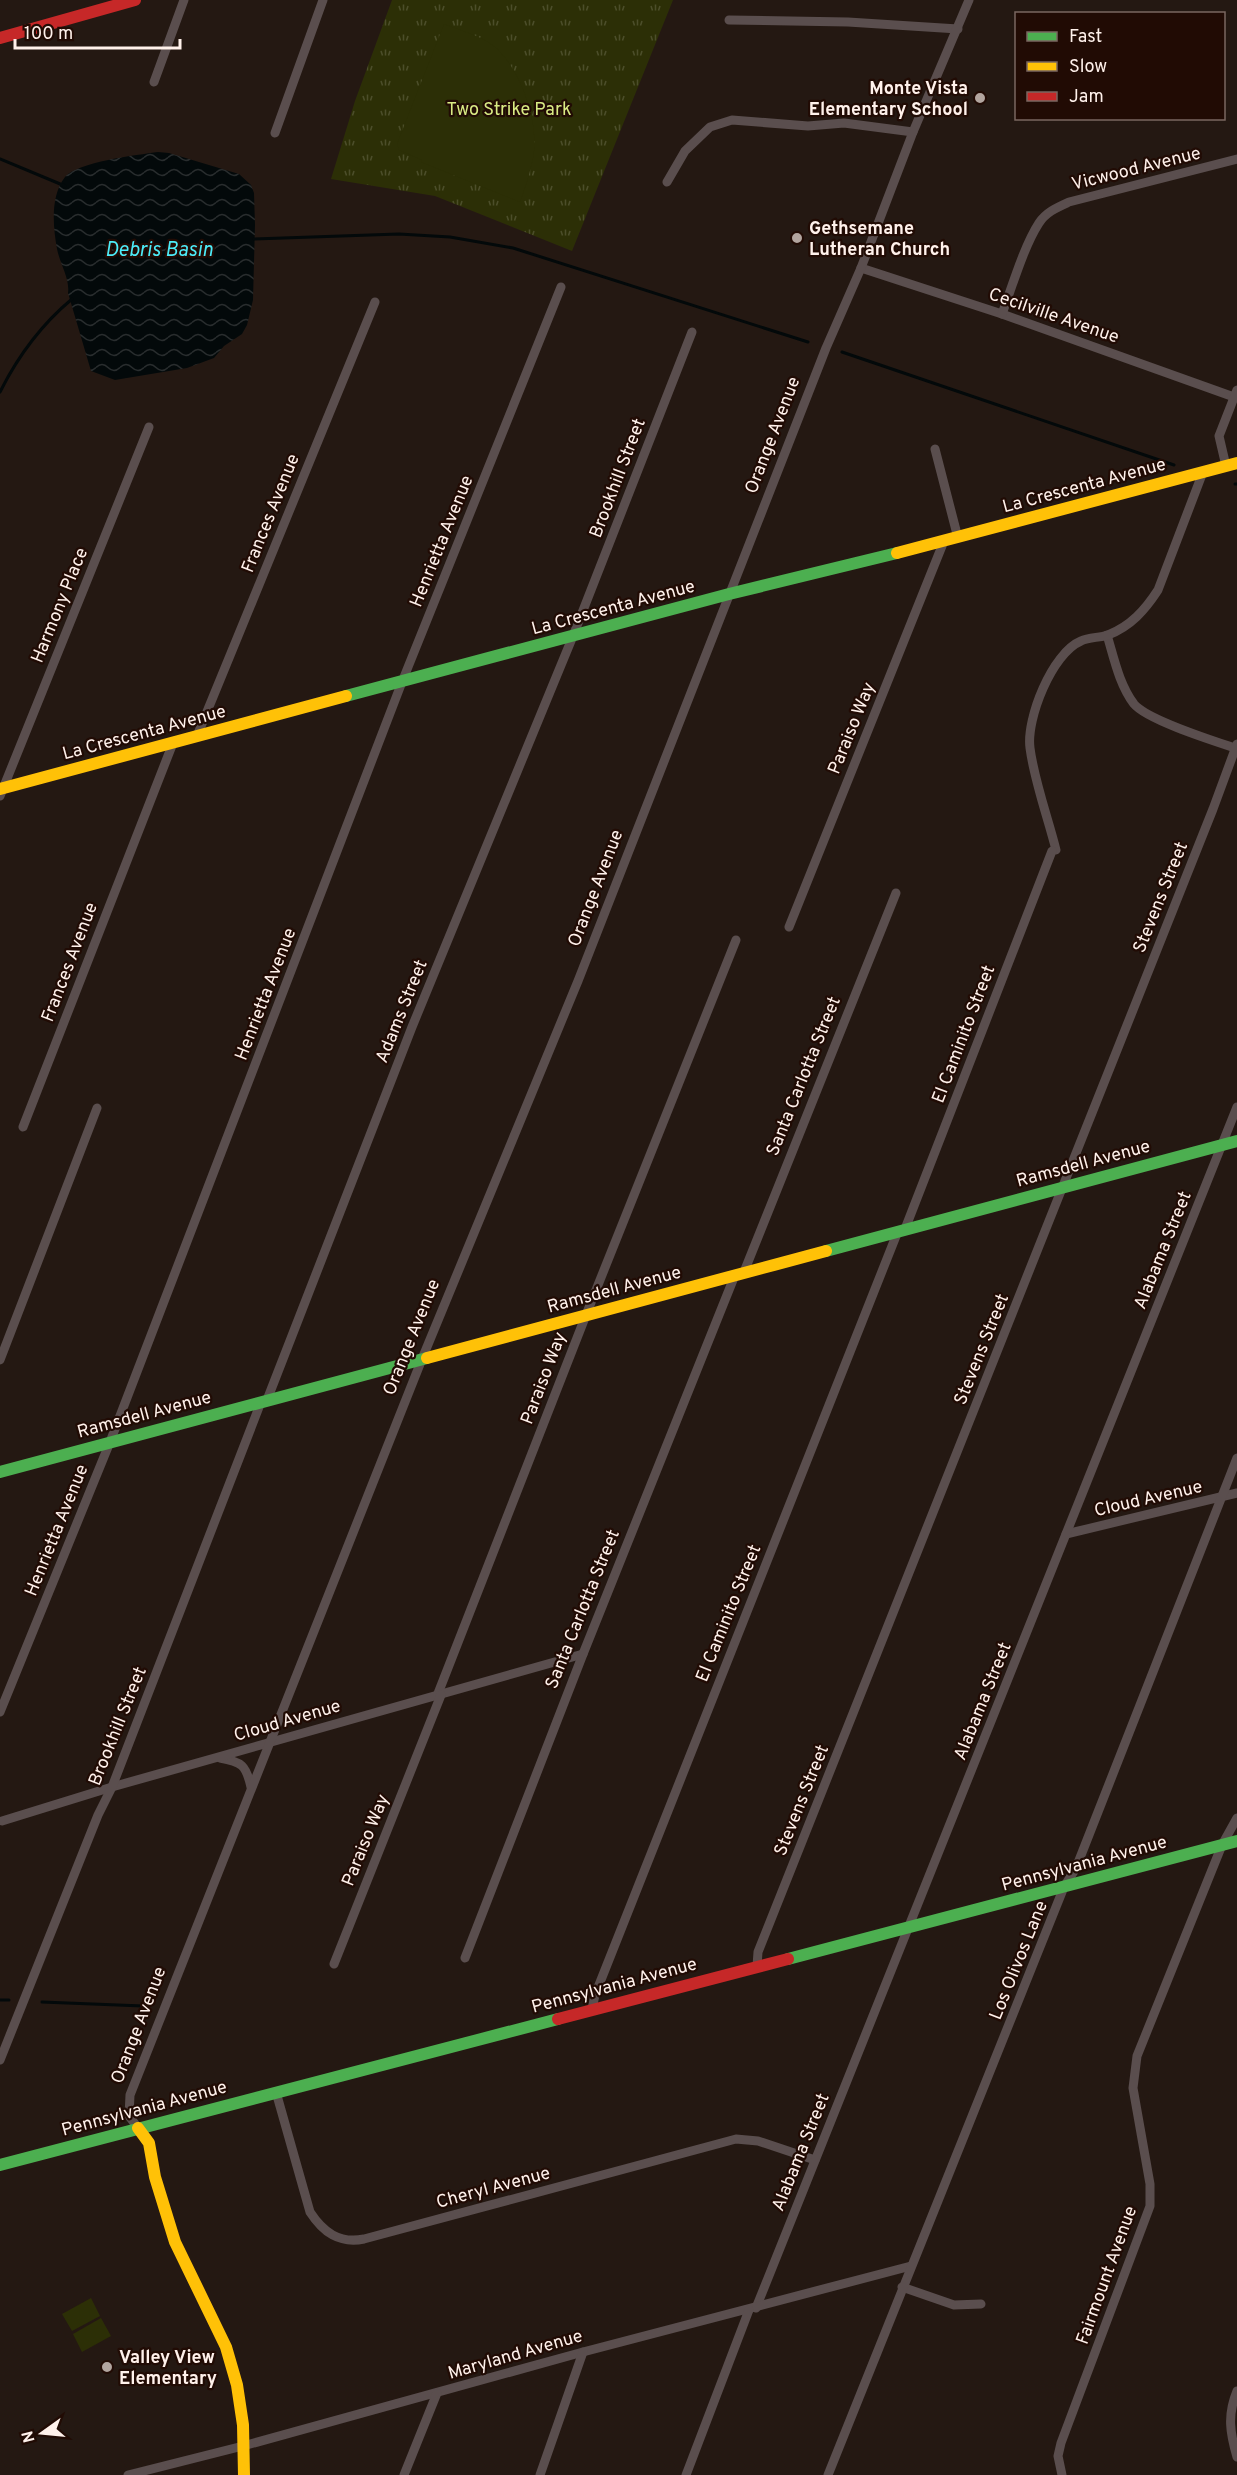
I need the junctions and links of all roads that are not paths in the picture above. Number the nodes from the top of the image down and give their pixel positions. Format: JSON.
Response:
{"nodes":[{"id":1,"x":135,"y":0,"type":"edge"},
{"id":2,"x":184,"y":0,"type":"edge"},
{"id":3,"x":323,"y":0,"type":"edge"},
{"id":4,"x":969,"y":0,"type":"edge"},
{"id":5,"x":729,"y":20,"type":"dead end"},
{"id":6,"x":958,"y":29,"type":"junction"},
{"id":7,"x":0,"y":38,"type":"edge"},
{"id":8,"x":154,"y":82,"type":"dead end"},
{"id":9,"x":913,"y":132,"type":"junction"},
{"id":10,"x":275,"y":133,"type":"dead end"},
{"id":11,"x":1237,"y":159,"type":"edge"},
{"id":12,"x":667,"y":182,"type":"dead end"},
{"id":13,"x":861,"y":268,"type":"junction"},
{"id":14,"x":561,"y":287,"type":"dead end"},
{"id":15,"x":375,"y":302,"type":"dead end"},
{"id":16,"x":1002,"y":314,"type":"junction"},
{"id":17,"x":692,"y":332,"type":"dead end"},
{"id":18,"x":1236,"y":394,"type":"edge"},
{"id":19,"x":149,"y":427,"type":"dead end"},
{"id":20,"x":935,"y":449,"type":"dead end"},
{"id":21,"x":1231,"y":464,"type":"edge"},
{"id":22,"x":1203,"y":472,"type":"junction"},
{"id":23,"x":958,"y":537,"type":"junction"},
{"id":24,"x":944,"y":541,"type":"junction"},
{"id":25,"x":729,"y":594,"type":"junction"},
{"id":26,"x":1107,"y":635,"type":"junction"},
{"id":27,"x":573,"y":636,"type":"junction"},
{"id":28,"x":402,"y":682,"type":"junction"},
{"id":29,"x":197,"y":736,"type":"junction"},
{"id":30,"x":173,"y":743,"type":"junction"},
{"id":31,"x":1236,"y":746,"type":"edge"},
{"id":32,"x":1,"y":791,"type":"edge"},
{"id":33,"x":896,"y":893,"type":"dead end"},
{"id":34,"x":789,"y":927,"type":"dead end"},
{"id":35,"x":736,"y":940,"type":"dead end"},
{"id":36,"x":1237,"y":1107,"type":"edge"},
{"id":37,"x":97,"y":1108,"type":"dead end"},
{"id":38,"x":22,"y":1127,"type":"dead end"},
{"id":39,"x":1237,"y":1141,"type":"edge"},
{"id":40,"x":1222,"y":1144,"type":"junction"},
{"id":41,"x":1063,"y":1187,"type":"junction"},
{"id":42,"x":902,"y":1230,"type":"junction"},
{"id":43,"x":739,"y":1274,"type":"junction"},
{"id":44,"x":586,"y":1315,"type":"junction"},
{"id":45,"x":422,"y":1359,"type":"junction"},
{"id":46,"x":0,"y":1360,"type":"edge"},
{"id":47,"x":264,"y":1401,"type":"junction"},
{"id":48,"x":110,"y":1442,"type":"junction"},
{"id":49,"x":1237,"y":1458,"type":"edge"},
{"id":50,"x":0,"y":1472,"type":"edge"},
{"id":51,"x":1237,"y":1493,"type":"edge"},
{"id":52,"x":1220,"y":1498,"type":"junction"},
{"id":53,"x":1066,"y":1534,"type":"junction"},
{"id":54,"x":583,"y":1654,"type":"junction"},
{"id":55,"x":439,"y":1695,"type":"junction"},
{"id":56,"x":0,"y":1712,"type":"edge"},
{"id":57,"x":269,"y":1742,"type":"junction"},
{"id":58,"x":214,"y":1758,"type":"junction"},
{"id":59,"x":112,"y":1787,"type":"junction"},
{"id":60,"x":251,"y":1787,"type":"junction"},
{"id":61,"x":1237,"y":1818,"type":"edge"},
{"id":62,"x":2,"y":1821,"type":"dead end"},
{"id":63,"x":1237,"y":1841,"type":"edge"},
{"id":64,"x":1222,"y":1845,"type":"junction"},
{"id":65,"x":1064,"y":1887,"type":"junction"},
{"id":66,"x":909,"y":1927,"type":"junction"},
{"id":67,"x":465,"y":1958,"type":"dead end"},
{"id":68,"x":334,"y":1964,"type":"dead end"},
{"id":69,"x":757,"y":1966,"type":"junction"},
{"id":70,"x":592,"y":2009,"type":"junction"},
{"id":71,"x":0,"y":2060,"type":"edge"},
{"id":72,"x":276,"y":2092,"type":"junction"},
{"id":73,"x":138,"y":2128,"type":"junction"},
{"id":74,"x":815,"y":2160,"type":"junction"},
{"id":75,"x":0,"y":2165,"type":"edge"},
{"id":76,"x":911,"y":2266,"type":"junction"},
{"id":77,"x":902,"y":2287,"type":"junction"},
{"id":78,"x":981,"y":2304,"type":"dead end"},
{"id":79,"x":753,"y":2309,"type":"junction"},
{"id":80,"x":583,"y":2352,"type":"junction"},
{"id":81,"x":1237,"y":2391,"type":"edge"},
{"id":82,"x":437,"y":2393,"type":"junction"},
{"id":83,"x":243,"y":2446,"type":"junction"},
{"id":84,"x":1237,"y":2457,"type":"edge"},
{"id":85,"x":128,"y":2475,"type":"edge"},
{"id":86,"x":244,"y":2475,"type":"edge"},
{"id":87,"x":404,"y":2475,"type":"edge"},
{"id":88,"x":540,"y":2475,"type":"edge"},
{"id":89,"x":686,"y":2475,"type":"edge"},
{"id":90,"x":828,"y":2475,"type":"edge"},
{"id":91,"x":1062,"y":2475,"type":"edge"}],
"edges":[{"from":1,"to":7,"type":"street"},
{"from":2,"to":8,"type":"street"},
{"from":3,"to":10,"type":"street"},
{"from":4,"to":6,"type":"street","name":"Orange Avenue"},
{"from":5,"to":6,"type":"street"},
{"from":6,"to":9,"type":"street","name":"Orange Avenue"},
{"from":9,"to":12,"type":"street"},
{"from":9,"to":13,"type":"street","name":"Orange Avenue"},
{"from":11,"to":16,"type":"street","name":"Vicwood Avenue"},
{"from":13,"to":16,"type":"street","name":"Cecilville Avenue"},
{"from":13,"to":25,"type":"street","name":"Orange Avenue"},
{"from":14,"to":28,"type":"street","name":"Henrietta Avenue"},
{"from":15,"to":29,"type":"street","name":"Frances Avenue"},
{"from":16,"to":18,"type":"street","name":"Cecilville Avenue"},
{"from":17,"to":27,"type":"street","name":"Brookhill Street"},
{"from":18,"to":21,"type":"street"},
{"from":19,"to":32,"type":"street","name":"Harmony Place"},
{"from":20,"to":23,"type":"street"},
{"from":21,"to":22,"type":"street","name":"La Crescenta Avenue"},
{"from":22,"to":23,"type":"street","name":"La Crescenta Avenue"},
{"from":22,"to":26,"type":"street","name":"El Caminito Street"},
{"from":23,"to":24,"type":"street","name":"La Crescenta Avenue"},
{"from":24,"to":25,"type":"street","name":"La Crescenta Avenue"},
{"from":24,"to":34,"type":"street","name":"Paraiso Way"},
{"from":25,"to":27,"type":"street","name":"La Crescenta Avenue"},
{"from":25,"to":45,"type":"street","name":"Orange Avenue"},
{"from":26,"to":31,"type":"street"},
{"from":26,"to":42,"type":"street","name":"El Caminito Street"},
{"from":27,"to":28,"type":"street","name":"La Crescenta Avenue"},
{"from":27,"to":47,"type":"street","name":"Adams Street"},
{"from":28,"to":29,"type":"street","name":"La Crescenta Avenue"},
{"from":28,"to":48,"type":"street","name":"Henrietta Avenue"},
{"from":29,"to":30,"type":"street","name":"La Crescenta Avenue"},
{"from":30,"to":32,"type":"street","name":"La Crescenta Avenue"},
{"from":30,"to":38,"type":"street","name":"Frances Avenue"},
{"from":31,"to":41,"type":"street","name":"Stevens Street"},
{"from":33,"to":43,"type":"street","name":"Santa Carlotta Street"},
{"from":35,"to":44,"type":"street","name":"Paraiso Way"},
{"from":36,"to":40,"type":"street","name":"Alabama Street"},
{"from":37,"to":46,"type":"street"},
{"from":39,"to":40,"type":"street","name":"Ramsdell Avenue"},
{"from":40,"to":41,"type":"street","name":"Ramsdell Avenue"},
{"from":40,"to":53,"type":"street","name":"Alabama Street"},
{"from":41,"to":42,"type":"street","name":"Ramsdell Avenue"},
{"from":41,"to":69,"type":"street","name":"Stevens Street"},
{"from":42,"to":43,"type":"street","name":"Ramsdell Avenue"},
{"from":42,"to":70,"type":"street","name":"El Caminito Street"},
{"from":43,"to":44,"type":"street","name":"Ramsdell Avenue"},
{"from":43,"to":54,"type":"street","name":"Santa Carlotta Street"},
{"from":44,"to":45,"type":"street","name":"Ramsdell Avenue"},
{"from":44,"to":55,"type":"street","name":"Paraiso Way"},
{"from":45,"to":47,"type":"street","name":"Ramsdell Avenue"},
{"from":45,"to":57,"type":"street","name":"Orange Avenue"},
{"from":47,"to":48,"type":"street","name":"Ramsdell Avenue"},
{"from":47,"to":59,"type":"street","name":"Brookhill Street"},
{"from":48,"to":50,"type":"street","name":"Ramsdell Avenue"},
{"from":48,"to":56,"type":"street","name":"Henrietta Avenue"},
{"from":49,"to":52,"type":"street","name":"Los Olivos Lane"},
{"from":51,"to":52,"type":"street","name":"Cloud Avenue"},
{"from":52,"to":53,"type":"street","name":"Cloud Avenue"},
{"from":52,"to":65,"type":"street","name":"Los Olivos Lane"},
{"from":53,"to":66,"type":"street","name":"Alabama Street"},
{"from":54,"to":55,"type":"street","name":"Cloud Avenue"},
{"from":54,"to":67,"type":"street","name":"Santa Carlotta Street"},
{"from":55,"to":57,"type":"street","name":"Cloud Avenue"},
{"from":55,"to":68,"type":"street","name":"Paraiso Way"},
{"from":57,"to":58,"type":"street","name":"Cloud Avenue"},
{"from":57,"to":60,"type":"street","name":"Orange Avenue"},
{"from":58,"to":59,"type":"street","name":"Cloud Avenue"},
{"from":58,"to":60,"type":"street"},
{"from":59,"to":62,"type":"street","name":"Cloud Avenue"},
{"from":59,"to":71,"type":"street","name":"Brookhill Street"},
{"from":60,"to":73,"type":"street","name":"Orange Avenue"},
{"from":61,"to":64,"type":"street","name":"Fairmount Avenue"},
{"from":63,"to":64,"type":"street","name":"Pennsylvania Avenue"},
{"from":64,"to":65,"type":"street","name":"Pennsylvania Avenue"},
{"from":64,"to":91,"type":"street","name":"Fairmount Avenue"},
{"from":65,"to":66,"type":"street","name":"Pennsylvania Avenue"},
{"from":65,"to":76,"type":"street","name":"Los Olivos Lane"},
{"from":66,"to":69,"type":"street","name":"Pennsylvania Avenue"},
{"from":66,"to":74,"type":"street","name":"Alabama Street"},
{"from":69,"to":70,"type":"street","name":"Pennsylvania Avenue"},
{"from":70,"to":72,"type":"street","name":"Pennsylvania Avenue"},
{"from":72,"to":73,"type":"street","name":"Pennsylvania Avenue"},
{"from":72,"to":74,"type":"street","name":"Cheryl Avenue"},
{"from":73,"to":75,"type":"street","name":"Pennsylvania Avenue"},
{"from":73,"to":83,"type":"street","name":"Orange Avenue"},
{"from":74,"to":79,"type":"street","name":"Alabama Street"},
{"from":76,"to":77,"type":"street","name":"Los Olivos Lane"},
{"from":76,"to":79,"type":"street","name":"Maryland Avenue"},
{"from":77,"to":78,"type":"street"},
{"from":77,"to":90,"type":"street","name":"Los Olivos Lane"},
{"from":79,"to":80,"type":"street","name":"Maryland Avenue"},
{"from":79,"to":89,"type":"street","name":"Alabama Street"},
{"from":80,"to":82,"type":"street","name":"Maryland Avenue"},
{"from":80,"to":88,"type":"street"},
{"from":81,"to":84,"type":"street"},
{"from":82,"to":83,"type":"street","name":"Maryland Avenue"},
{"from":82,"to":87,"type":"street"},
{"from":83,"to":85,"type":"street","name":"Maryland Avenue"},
{"from":83,"to":86,"type":"street"}]}
